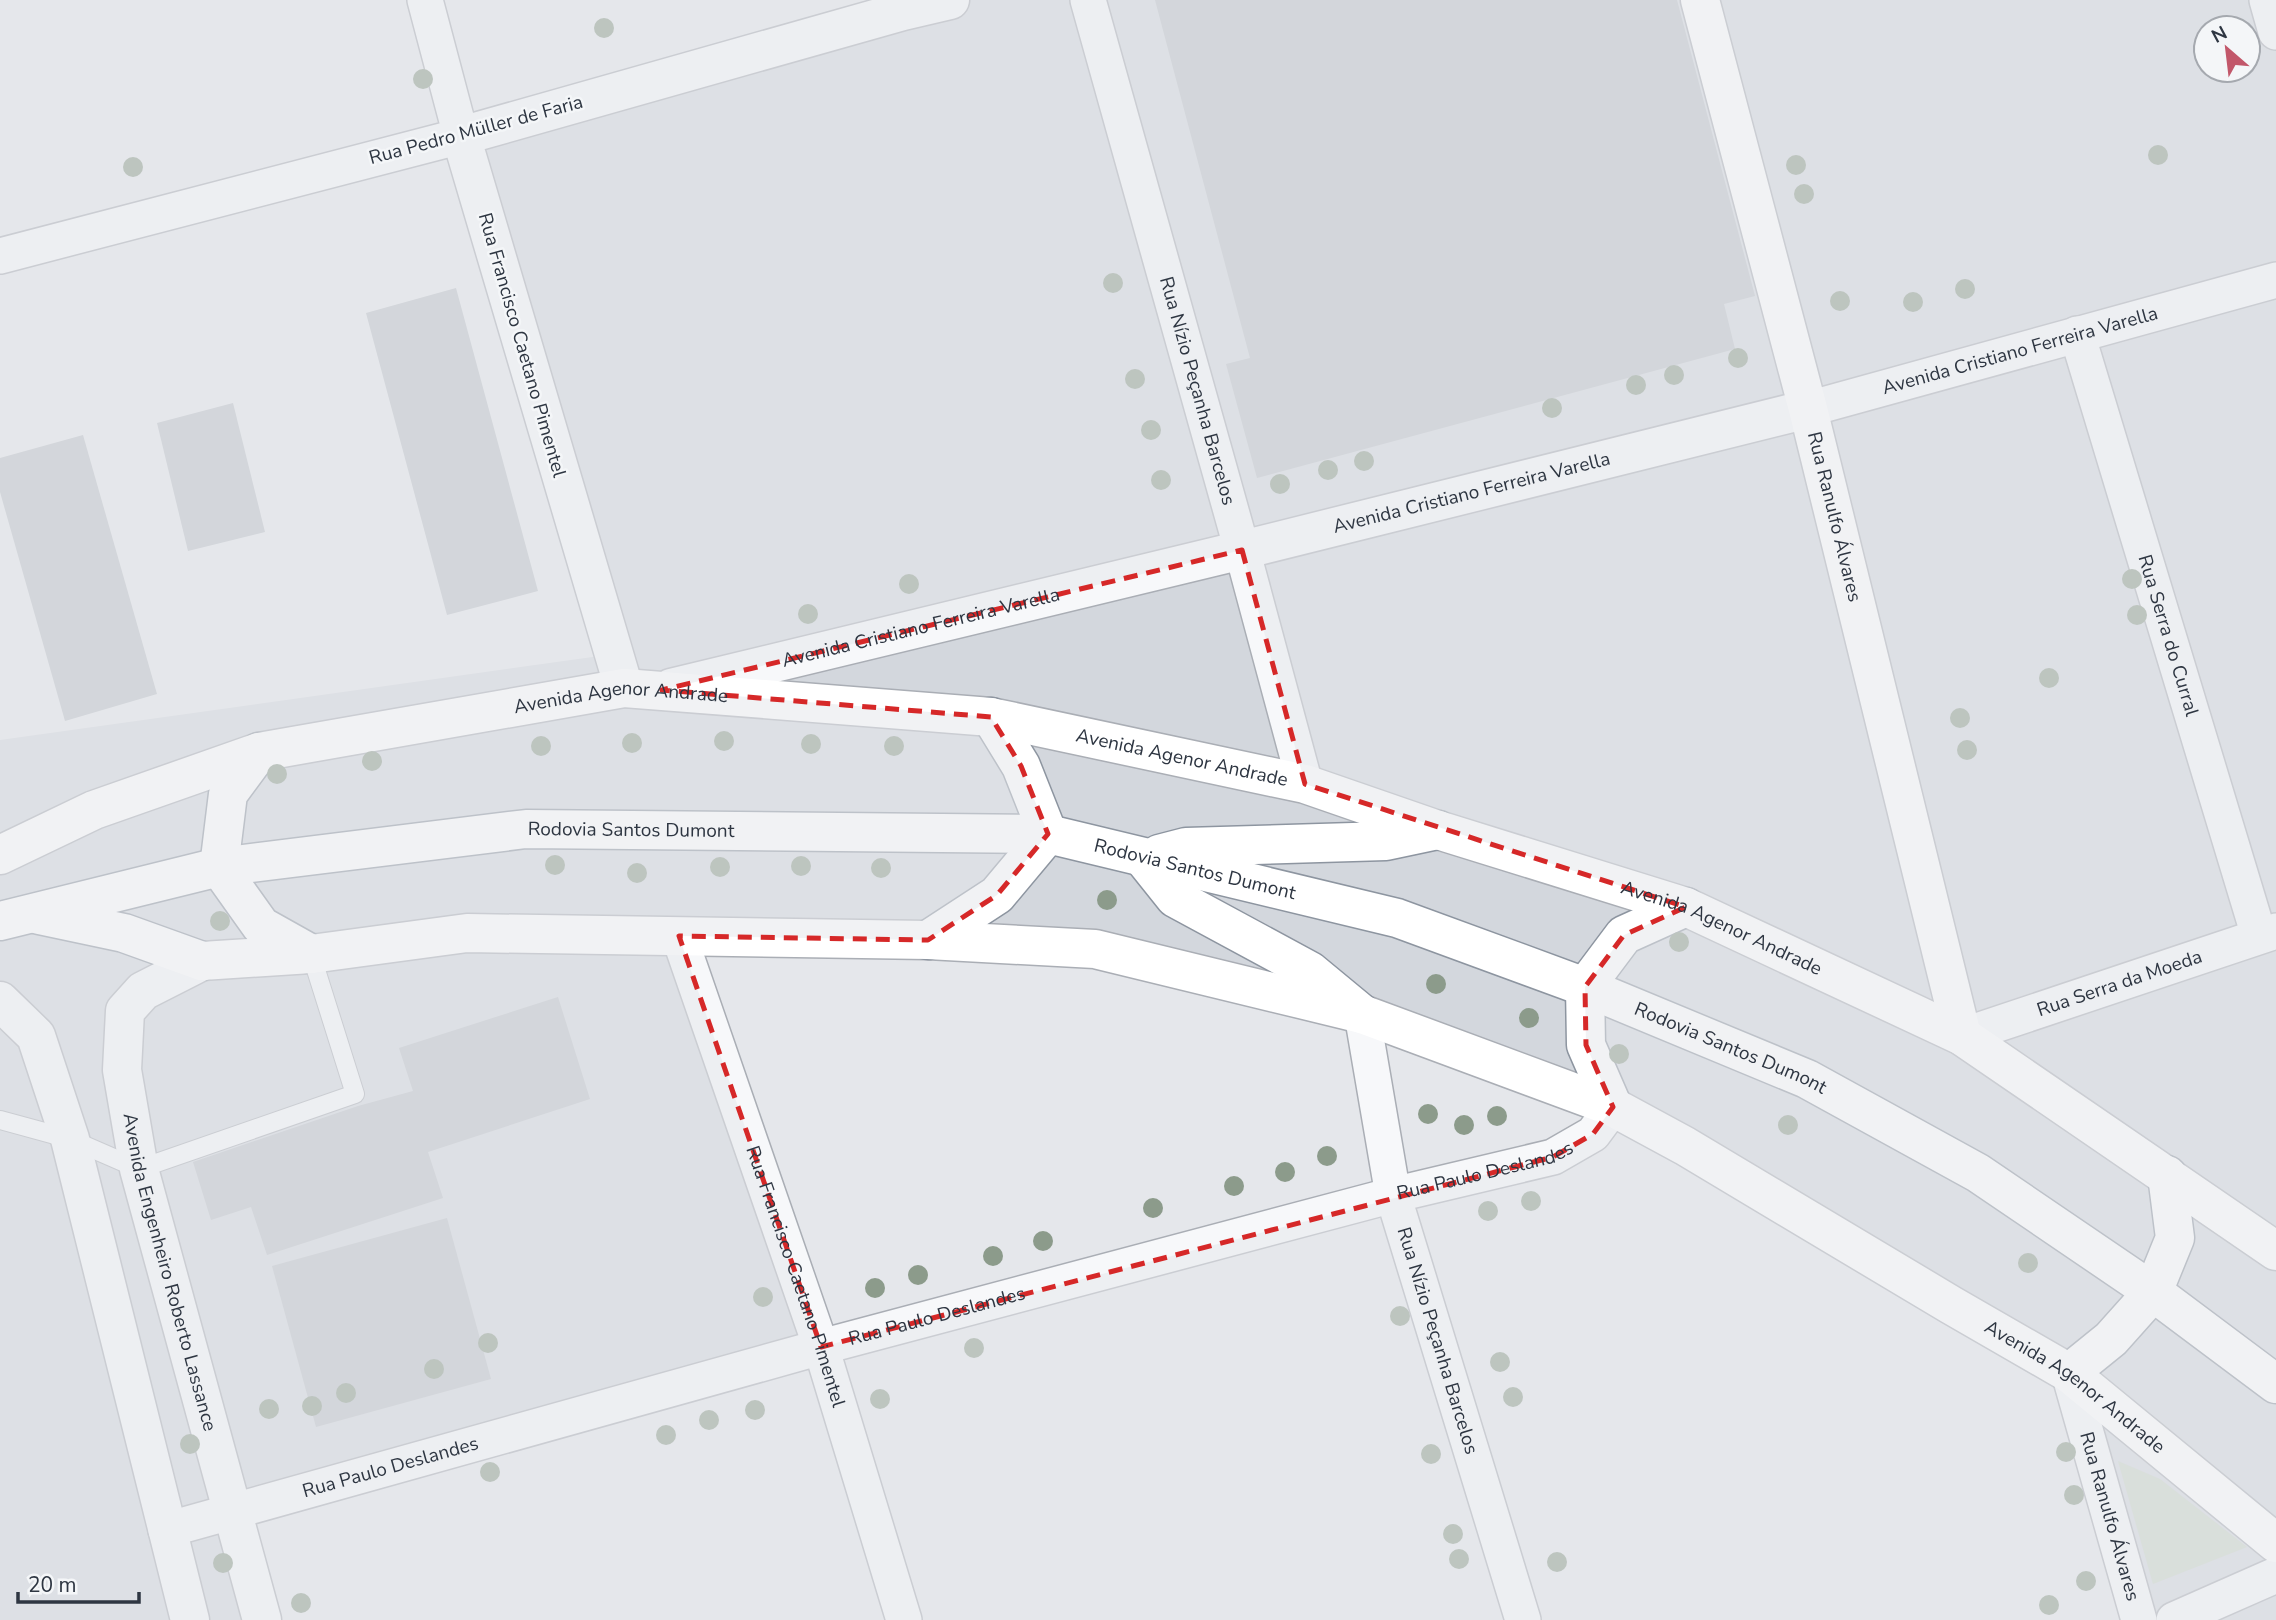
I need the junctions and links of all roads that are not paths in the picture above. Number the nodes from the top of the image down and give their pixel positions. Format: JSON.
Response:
{"nodes":[{"id":1,"x":425,"y":0,"type":"edge"},
{"id":2,"x":950,"y":0,"type":"edge"},
{"id":3,"x":1088,"y":0,"type":"edge"},
{"id":4,"x":1700,"y":0,"type":"edge"},
{"id":5,"x":2267,"y":0,"type":"edge"},
{"id":6,"x":901,"y":5,"type":"edge"},
{"id":7,"x":2276,"y":32,"type":"edge"},
{"id":8,"x":461,"y":136,"type":"junction"},
{"id":9,"x":0,"y":256,"type":"edge"},
{"id":10,"x":2276,"y":280,"type":"edge"},
{"id":11,"x":2077,"y":334,"type":"junction"},
{"id":12,"x":1808,"y":409,"type":"junction"},
{"id":13,"x":1242,"y":550,"type":"junction"},
{"id":14,"x":624,"y":688,"type":"junction"},
{"id":15,"x":662,"y":690,"type":"junction"},
{"id":16,"x":991,"y":717,"type":"junction"},
{"id":17,"x":259,"y":752,"type":"junction"},
{"id":18,"x":1305,"y":784,"type":"junction"},
{"id":19,"x":1438,"y":830,"type":"junction"},
{"id":20,"x":1048,"y":834,"type":"junction"},
{"id":21,"x":0,"y":855,"type":"edge"},
{"id":22,"x":1143,"y":858,"type":"junction"},
{"id":23,"x":219,"y":867,"type":"junction"},
{"id":24,"x":1686,"y":908,"type":"junction"},
{"id":25,"x":15,"y":917,"type":"edge"},
{"id":26,"x":2268,"y":934,"type":"edge"},
{"id":27,"x":679,"y":936,"type":"junction"},
{"id":28,"x":928,"y":940,"type":"junction"},
{"id":29,"x":311,"y":954,"type":"junction"},
{"id":30,"x":202,"y":961,"type":"junction"},
{"id":31,"x":1585,"y":987,"type":"junction"},
{"id":32,"x":0,"y":1001,"type":"edge"},
{"id":33,"x":1362,"y":1014,"type":"junction"},
{"id":34,"x":1962,"y":1036,"type":"junction"},
{"id":35,"x":1613,"y":1107,"type":"junction"},
{"id":36,"x":0,"y":1120,"type":"edge"},
{"id":37,"x":70,"y":1139,"type":"junction"},
{"id":38,"x":139,"y":1168,"type":"junction"},
{"id":39,"x":2167,"y":1175,"type":"junction"},
{"id":40,"x":1393,"y":1195,"type":"junction"},
{"id":41,"x":2276,"y":1251,"type":"edge"},
{"id":42,"x":2152,"y":1292,"type":"junction"},
{"id":43,"x":821,"y":1347,"type":"junction"},
{"id":44,"x":2069,"y":1373,"type":"junction"},
{"id":45,"x":2276,"y":1384,"type":"edge"},
{"id":46,"x":234,"y":1512,"type":"junction"},
{"id":47,"x":166,"y":1530,"type":"junction"},
{"id":48,"x":2276,"y":1543,"type":"edge"},
{"id":49,"x":2276,"y":1575,"type":"edge"},
{"id":50,"x":190,"y":1620,"type":"edge"},
{"id":51,"x":262,"y":1620,"type":"edge"},
{"id":52,"x":904,"y":1620,"type":"edge"},
{"id":53,"x":1523,"y":1620,"type":"edge"},
{"id":54,"x":2139,"y":1620,"type":"edge"},
{"id":55,"x":2174,"y":1620,"type":"edge"}],
"edges":[{"from":1,"to":8,"type":"street","name":"Rua Francisco Caetano Pimentel"},
{"from":2,"to":6,"type":"street","name":"Rua Pedro Müller de Faria"},
{"from":3,"to":13,"type":"street","name":"Rua Nízio Peçanha Barcelos"},
{"from":4,"to":12,"type":"main road","name":"Rua Ranulfo Álvares"},
{"from":5,"to":7,"type":"street"},
{"from":6,"to":8,"type":"street","name":"Rua Pedro Müller de Faria"},
{"from":8,"to":9,"type":"street","name":"Rua Pedro Müller de Faria"},
{"from":8,"to":14,"type":"street","name":"Rua Francisco Caetano Pimentel"},
{"from":10,"to":11,"type":"street","name":"Avenida Cristiano Ferreira Varella"},
{"from":11,"to":12,"type":"street","name":"Avenida Cristiano Ferreira Varella"},
{"from":11,"to":26,"type":"street","name":"Rua Serra do Curral"},
{"from":12,"to":13,"type":"street","name":"Avenida Cristiano Ferreira Varella"},
{"from":12,"to":34,"type":"main road","name":"Rua Ranulfo Álvares"},
{"from":13,"to":15,"type":"street","name":"Avenida Cristiano Ferreira Varella"},
{"from":13,"to":18,"type":"street","name":"Rua Nízio Peçanha Barcelos"},
{"from":14,"to":15,"type":"main road","name":"Avenida Agenor Andrade"},
{"from":14,"to":17,"type":"main road","name":"Avenida Agenor Andrade"},
{"from":15,"to":16,"type":"main road","name":"Avenida Agenor Andrade"},
{"from":16,"to":18,"type":"main road","name":"Avenida Agenor Andrade"},
{"from":16,"to":20,"type":"main road"},
{"from":17,"to":21,"type":"main road","name":"Avenida Agenor Andrade"},
{"from":17,"to":23,"type":"main road"},
{"from":18,"to":19,"type":"main road","name":"Avenida Agenor Andrade"},
{"from":19,"to":22,"type":"main road"},
{"from":19,"to":24,"type":"main road","name":"Avenida Agenor Andrade"},
{"from":20,"to":22,"type":"main road","name":"Rodovia Santos Dumont"},
{"from":20,"to":23,"type":"main road","name":"Rodovia Santos Dumont"},
{"from":20,"to":28,"type":"main road"},
{"from":22,"to":31,"type":"main road","name":"Rodovia Santos Dumont"},
{"from":22,"to":33,"type":"main road"},
{"from":23,"to":25,"type":"main road","name":"Rodovia Santos Dumont"},
{"from":23,"to":29,"type":"main road"},
{"from":24,"to":31,"type":"main road"},
{"from":24,"to":34,"type":"main road","name":"Avenida Agenor Andrade"},
{"from":25,"to":30,"type":"main road"},
{"from":26,"to":34,"type":"street","name":"Rua Serra da Moeda"},
{"from":27,"to":28,"type":"main road","name":"Avenida Agenor Andrade"},
{"from":27,"to":29,"type":"main road","name":"Avenida Agenor Andrade"},
{"from":27,"to":43,"type":"street","name":"Rua Francisco Caetano Pimentel"},
{"from":28,"to":33,"type":"main road","name":"Avenida Agenor Andrade"},
{"from":29,"to":30,"type":"main road","name":"Avenida Agenor Andrade"},
{"from":29,"to":38,"type":"lane"},
{"from":30,"to":38,"type":"street","name":"Avenida Engenheiro Roberto Lassance"},
{"from":31,"to":35,"type":"main road"},
{"from":31,"to":42,"type":"main road","name":"Rodovia Santos Dumont"},
{"from":32,"to":37,"type":"street"},
{"from":33,"to":35,"type":"main road","name":"Avenida Agenor Andrade"},
{"from":33,"to":40,"type":"street","name":"Rua Nízio Peçanha Barcelos"},
{"from":34,"to":39,"type":"main road","name":"Avenida Agenor Andrade"},
{"from":35,"to":40,"type":"street","name":"Rua Paulo Deslandes"},
{"from":35,"to":44,"type":"main road","name":"Avenida Agenor Andrade"},
{"from":36,"to":37,"type":"lane"},
{"from":37,"to":38,"type":"lane"},
{"from":37,"to":47,"type":"street"},
{"from":38,"to":46,"type":"street","name":"Avenida Engenheiro Roberto Lassance"},
{"from":39,"to":41,"type":"main road","name":"Avenida Agenor Andrade"},
{"from":39,"to":42,"type":"main road"},
{"from":40,"to":43,"type":"street","name":"Rua Paulo Deslandes"},
{"from":40,"to":53,"type":"street","name":"Rua Nízio Peçanha Barcelos"},
{"from":42,"to":44,"type":"main road"},
{"from":42,"to":45,"type":"main road","name":"Rodovia Santos Dumont"},
{"from":43,"to":46,"type":"street","name":"Rua Paulo Deslandes"},
{"from":43,"to":52,"type":"street","name":"Rua Francisco Caetano Pimentel"},
{"from":44,"to":48,"type":"main road","name":"Avenida Agenor Andrade"},
{"from":44,"to":54,"type":"street","name":"Rua Ranulfo Álvares"},
{"from":46,"to":47,"type":"street","name":"Rua Paulo Deslandes"},
{"from":46,"to":51,"type":"street","name":"Avenida Engenheiro Roberto Lassance"},
{"from":47,"to":50,"type":"street"},
{"from":49,"to":55,"type":"street"}]}
